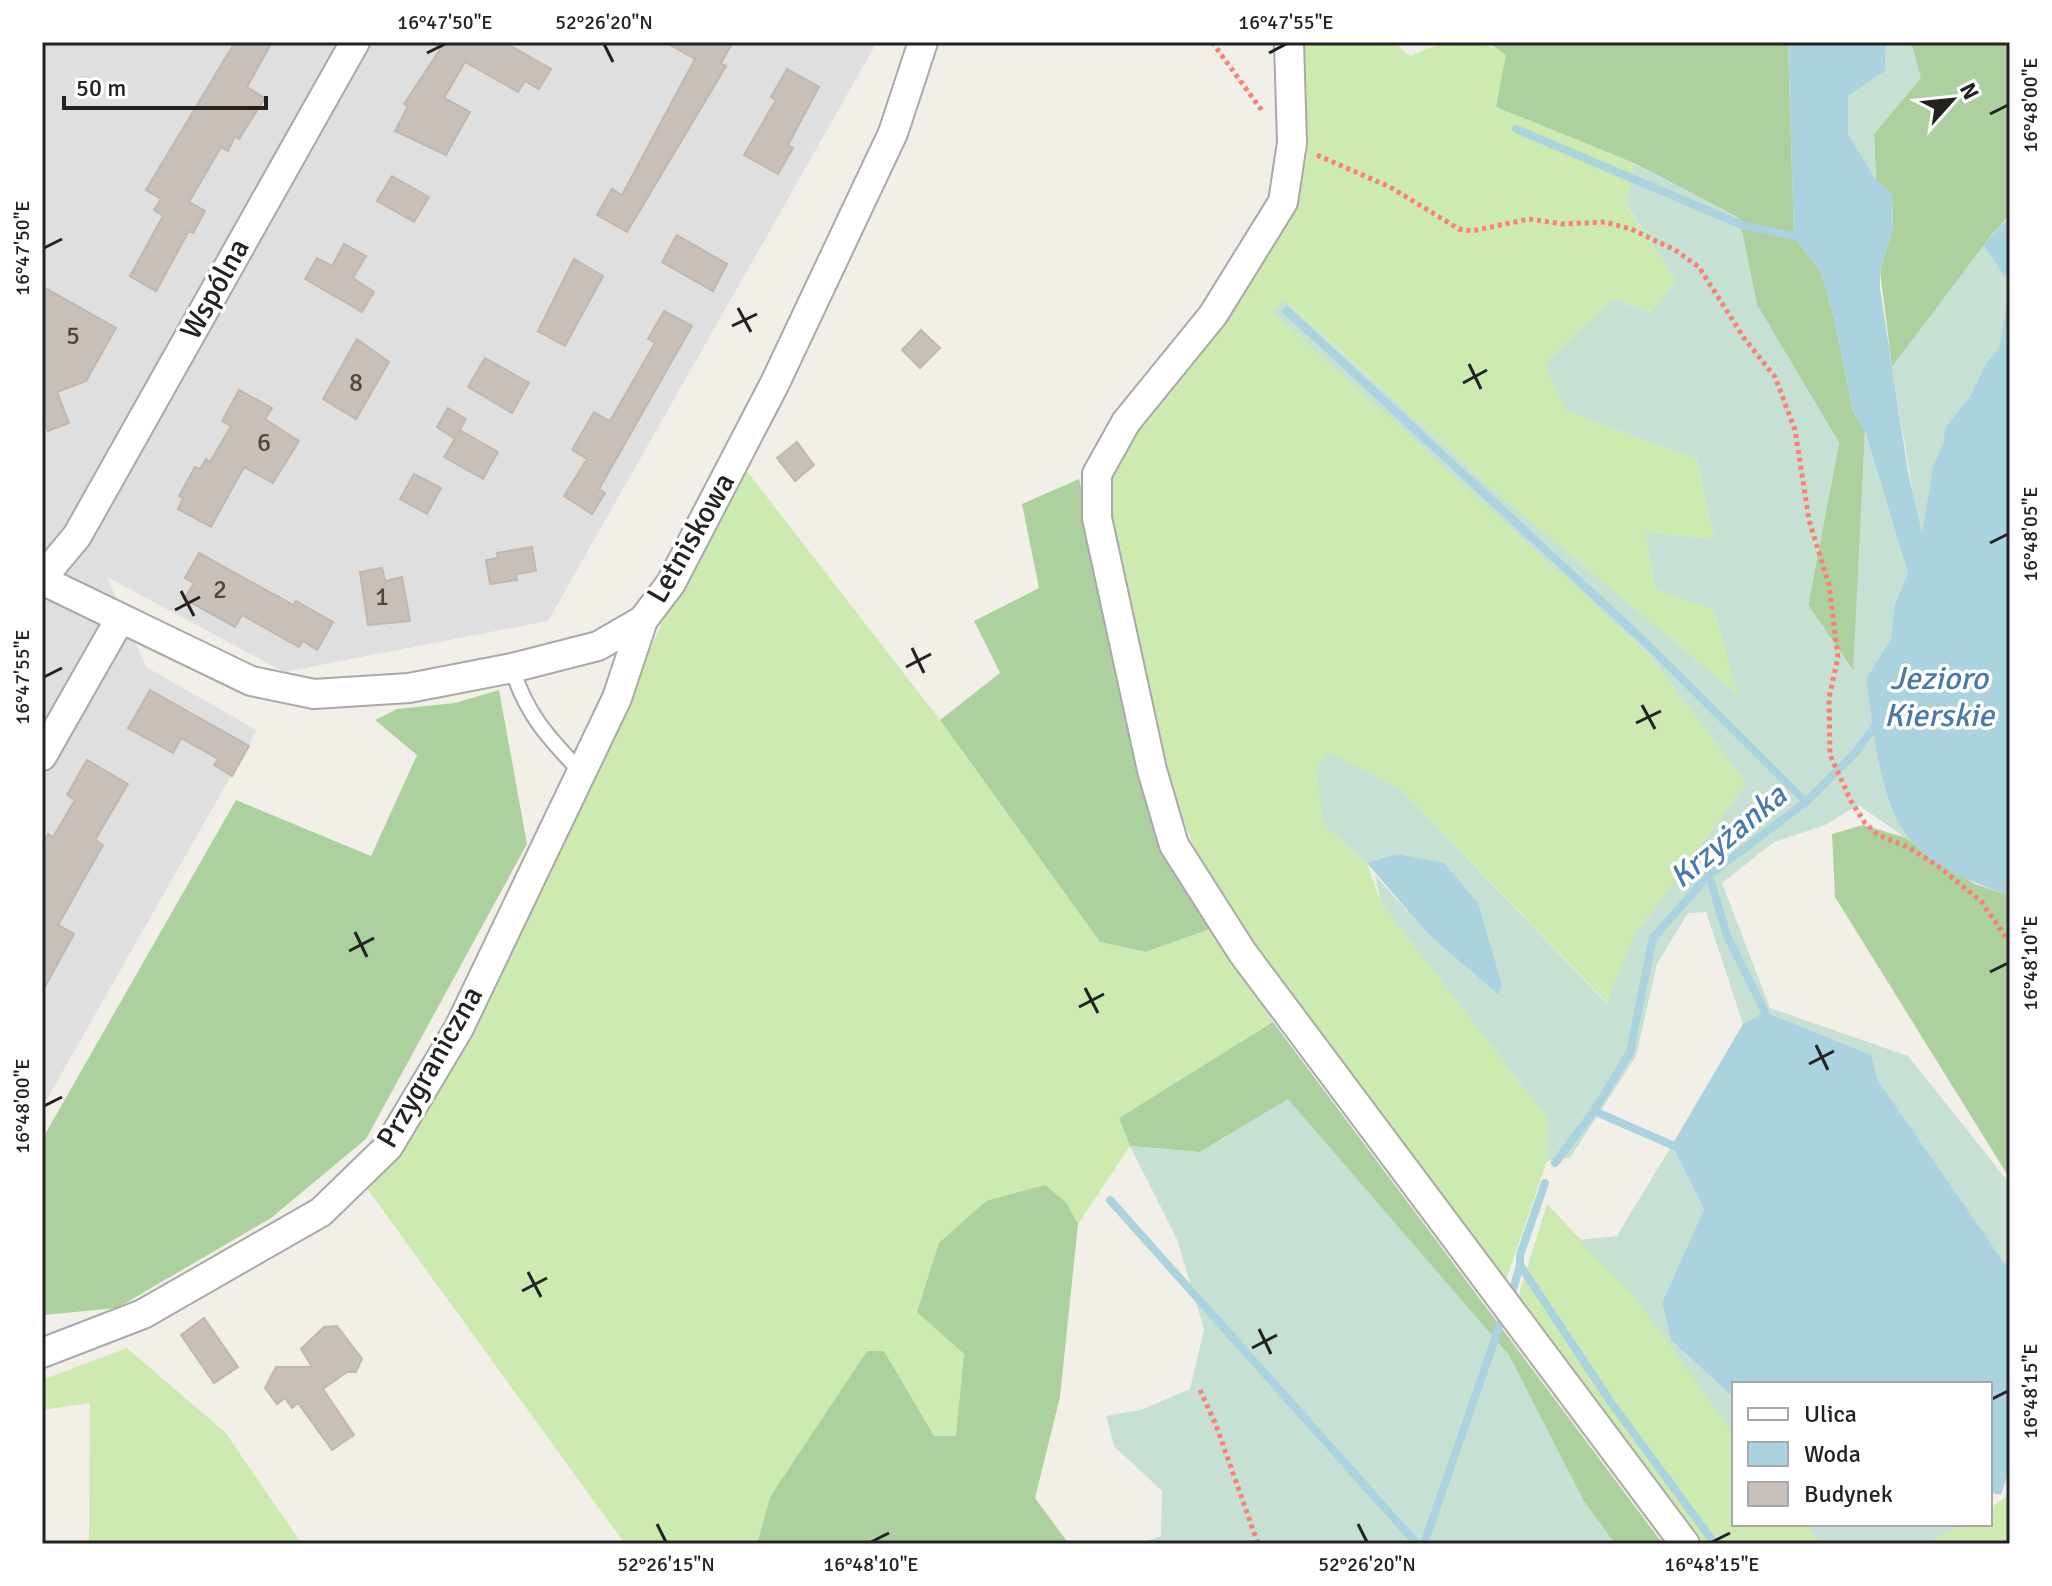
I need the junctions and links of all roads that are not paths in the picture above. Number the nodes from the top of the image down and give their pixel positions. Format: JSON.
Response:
{"nodes":[{"id":1,"x":355,"y":42,"type":"edge"},
{"id":2,"x":923,"y":42,"type":"edge"},
{"id":3,"x":1289,"y":42,"type":"edge"},
{"id":4,"x":42,"y":579,"type":"edge"},
{"id":5,"x":120,"y":619,"type":"junction"},
{"id":6,"x":643,"y":620,"type":"junction"},
{"id":7,"x":512,"y":668,"type":"junction"},
{"id":8,"x":42,"y":756,"type":"edge"},
{"id":9,"x":580,"y":771,"type":"junction"},
{"id":10,"x":42,"y":1353,"type":"edge"},
{"id":11,"x":1685,"y":1544,"type":"edge"}],
"edges":[{"from":1,"to":4,"type":"street","name":"Wspólna"},
{"from":2,"to":6,"type":"street","name":"Letniskowa"},
{"from":3,"to":11,"type":"street"},
{"from":4,"to":5,"type":"street","name":"Letniskowa"},
{"from":5,"to":7,"type":"street","name":"Letniskowa"},
{"from":5,"to":8,"type":"street"},
{"from":6,"to":7,"type":"street","name":"Letniskowa"},
{"from":6,"to":9,"type":"street","name":"Przygraniczna"},
{"from":7,"to":9,"type":"lane"},
{"from":9,"to":10,"type":"street","name":"Przygraniczna"}]}
